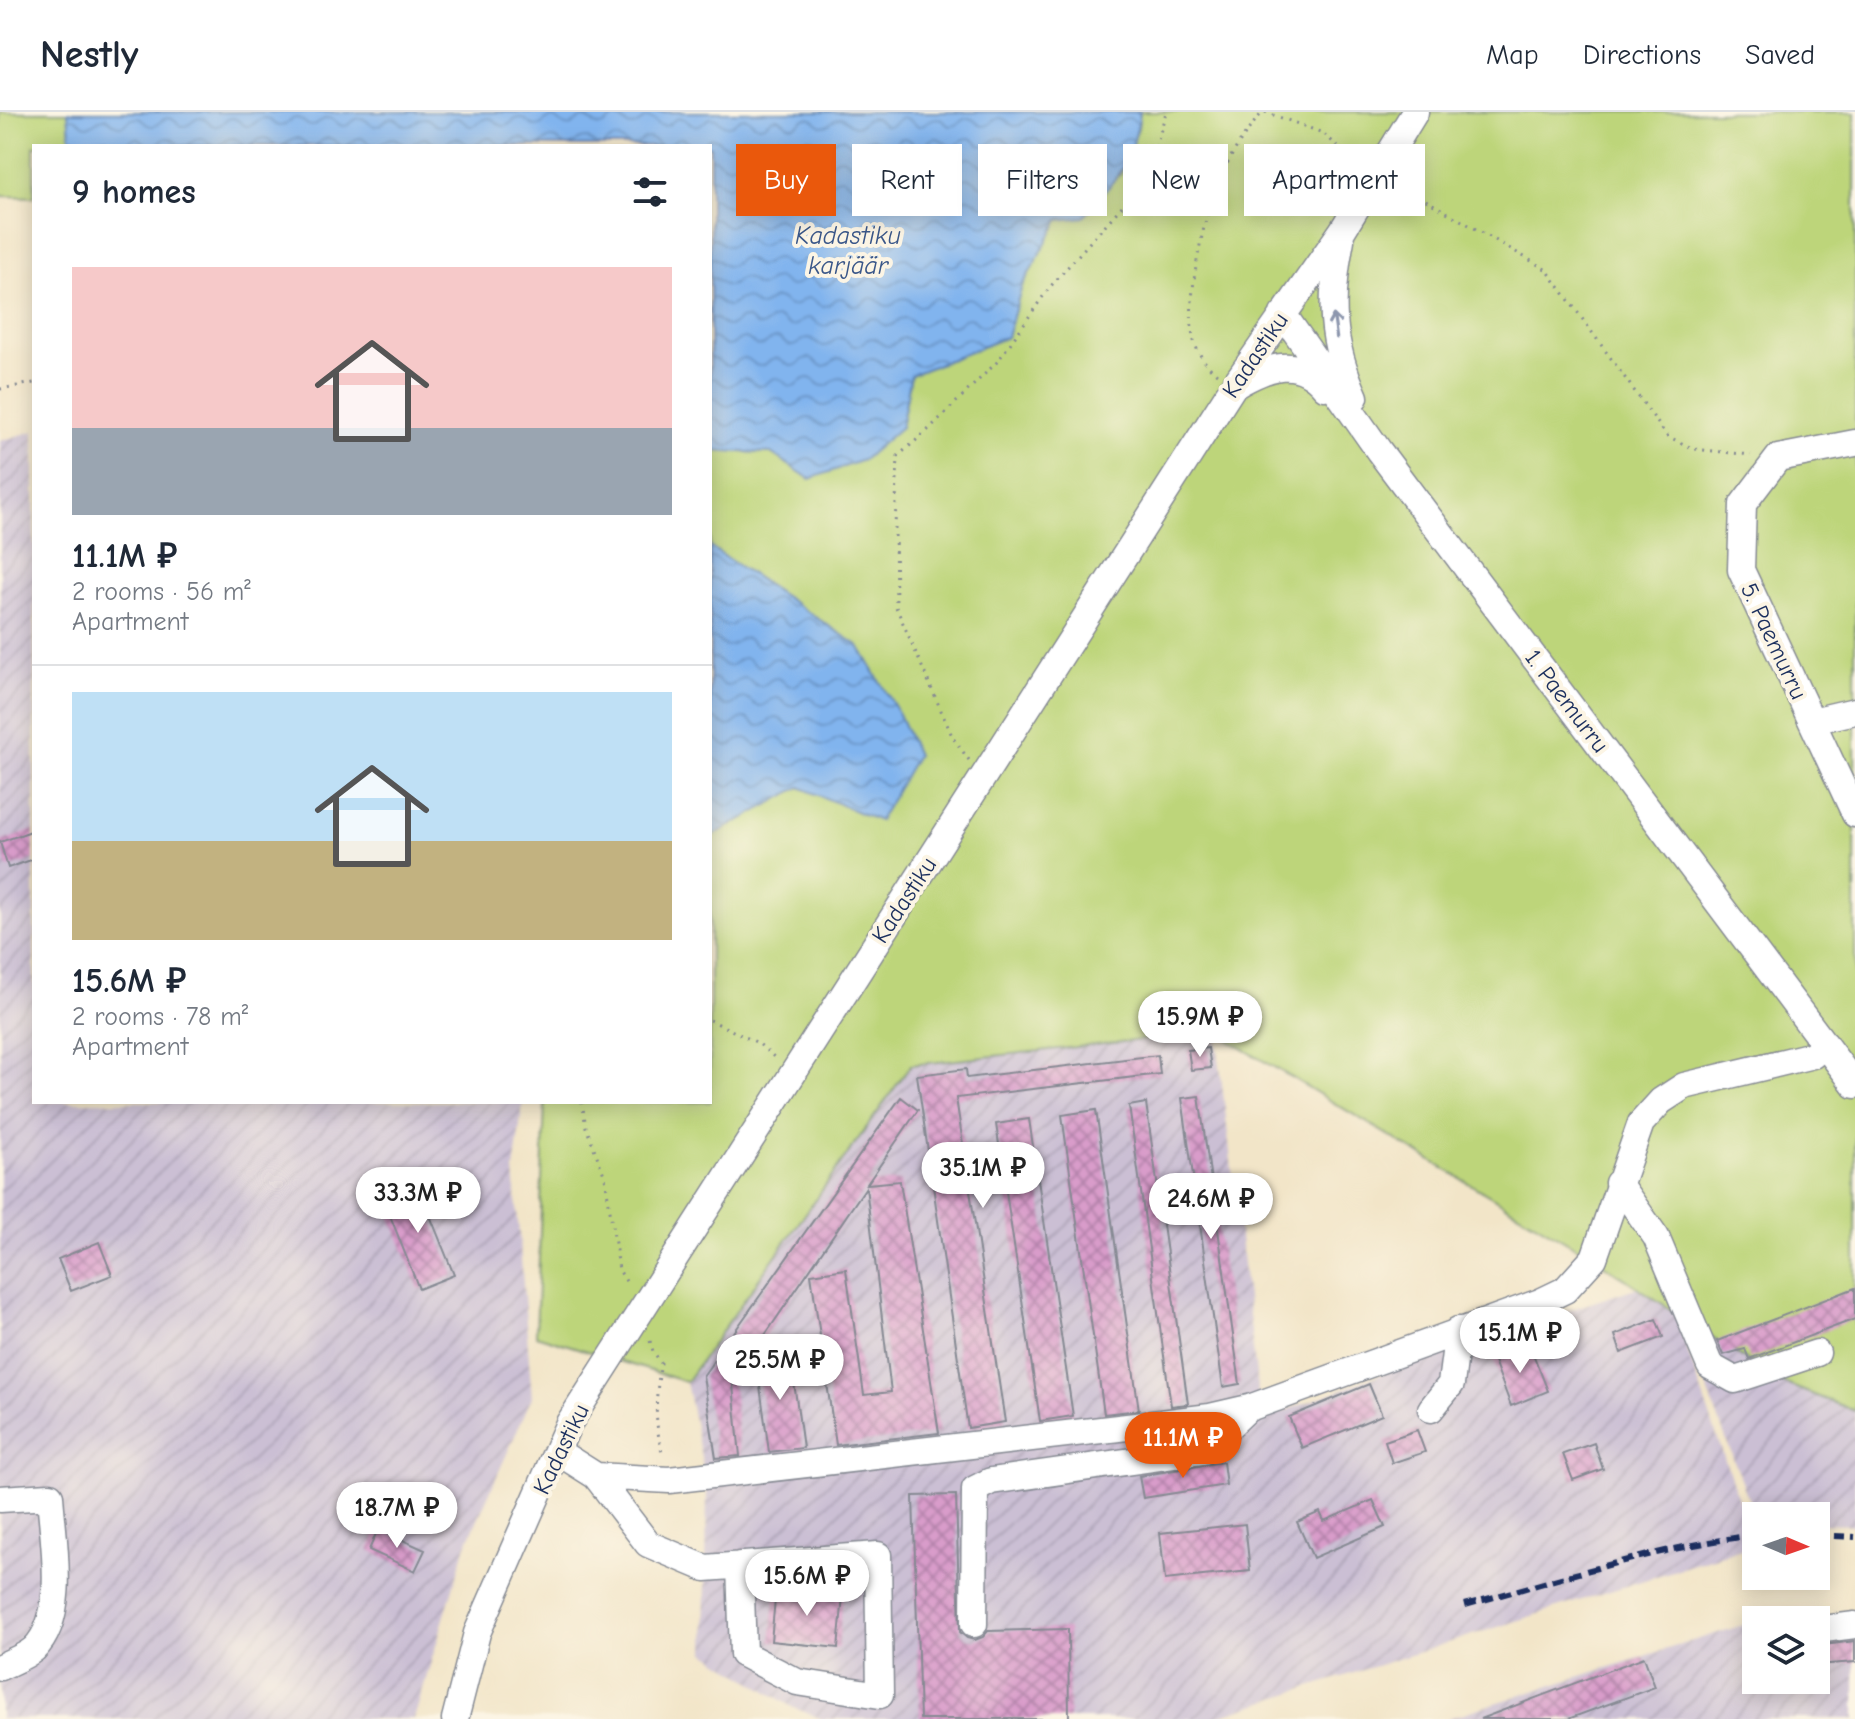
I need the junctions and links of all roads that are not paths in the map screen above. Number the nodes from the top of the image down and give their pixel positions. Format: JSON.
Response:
{"nodes":[{"id":1,"x":1415,"y":112,"type":"edge"},
{"id":2,"x":1342,"y":231,"type":"junction"},
{"id":3,"x":1283,"y":314,"type":"junction"},
{"id":4,"x":1233,"y":387,"type":"junction"},
{"id":5,"x":1855,"y":443,"type":"edge"},
{"id":6,"x":1379,"y":451,"type":"junction"},
{"id":7,"x":1855,"y":711,"type":"edge"},
{"id":8,"x":1812,"y":721,"type":"junction"},
{"id":9,"x":1855,"y":814,"type":"edge"},
{"id":10,"x":1825,"y":1044,"type":"junction"},
{"id":11,"x":1851,"y":1071,"type":"edge"},
{"id":12,"x":1618,"y":1183,"type":"junction"},
{"id":13,"x":1540,"y":1302,"type":"junction"},
{"id":14,"x":1458,"y":1330,"type":"junction"},
{"id":15,"x":1555,"y":1338,"type":"dead end"},
{"id":16,"x":1817,"y":1353,"type":"dead end"},
{"id":17,"x":1249,"y":1408,"type":"junction"},
{"id":18,"x":1431,"y":1409,"type":"dead end"},
{"id":19,"x":558,"y":1452,"type":"junction"},
{"id":20,"x":596,"y":1476,"type":"junction"},
{"id":21,"x":0,"y":1499,"type":"edge"},
{"id":22,"x":740,"y":1565,"type":"junction"},
{"id":23,"x":974,"y":1624,"type":"dead end"},
{"id":24,"x":1855,"y":1625,"type":"edge"},
{"id":25,"x":1830,"y":1628,"type":"edge"},
{"id":26,"x":0,"y":1667,"type":"edge"},
{"id":27,"x":455,"y":1719,"type":"edge"}],
"edges":[{"from":1,"to":2,"type":"street","name":"Kadastiku"},
{"from":2,"to":3,"type":"street","name":"Kadastiku"},
{"from":6,"to":2,"type":"street","one_way":true},
{"from":3,"to":4,"type":"street","name":"Kadastiku"},
{"from":3,"to":6,"type":"street","name":"1. Paemurru"},
{"from":4,"to":6,"type":"street"},
{"from":4,"to":19,"type":"street","name":"Kadastiku"},
{"from":5,"to":8,"type":"street","name":"5. Paemurru"},
{"from":6,"to":10,"type":"street","name":"1. Paemurru"},
{"from":7,"to":8,"type":"street"},
{"from":8,"to":9,"type":"street","name":"5. Paemurru"},
{"from":10,"to":11,"type":"street","name":"1. Paemurru"},
{"from":10,"to":12,"type":"street"},
{"from":12,"to":13,"type":"street"},
{"from":12,"to":16,"type":"street"},
{"from":13,"to":14,"type":"street"},
{"from":13,"to":15,"type":"street"},
{"from":14,"to":17,"type":"street"},
{"from":14,"to":18,"type":"street"},
{"from":17,"to":20,"type":"street"},
{"from":17,"to":23,"type":"street"},
{"from":19,"to":20,"type":"street"},
{"from":19,"to":27,"type":"street","name":"Kadastiku"},
{"from":20,"to":22,"type":"street"},
{"from":21,"to":26,"type":"street"},
{"from":22,"to":22,"type":"street"},
{"from":24,"to":25,"type":"street"}]}
